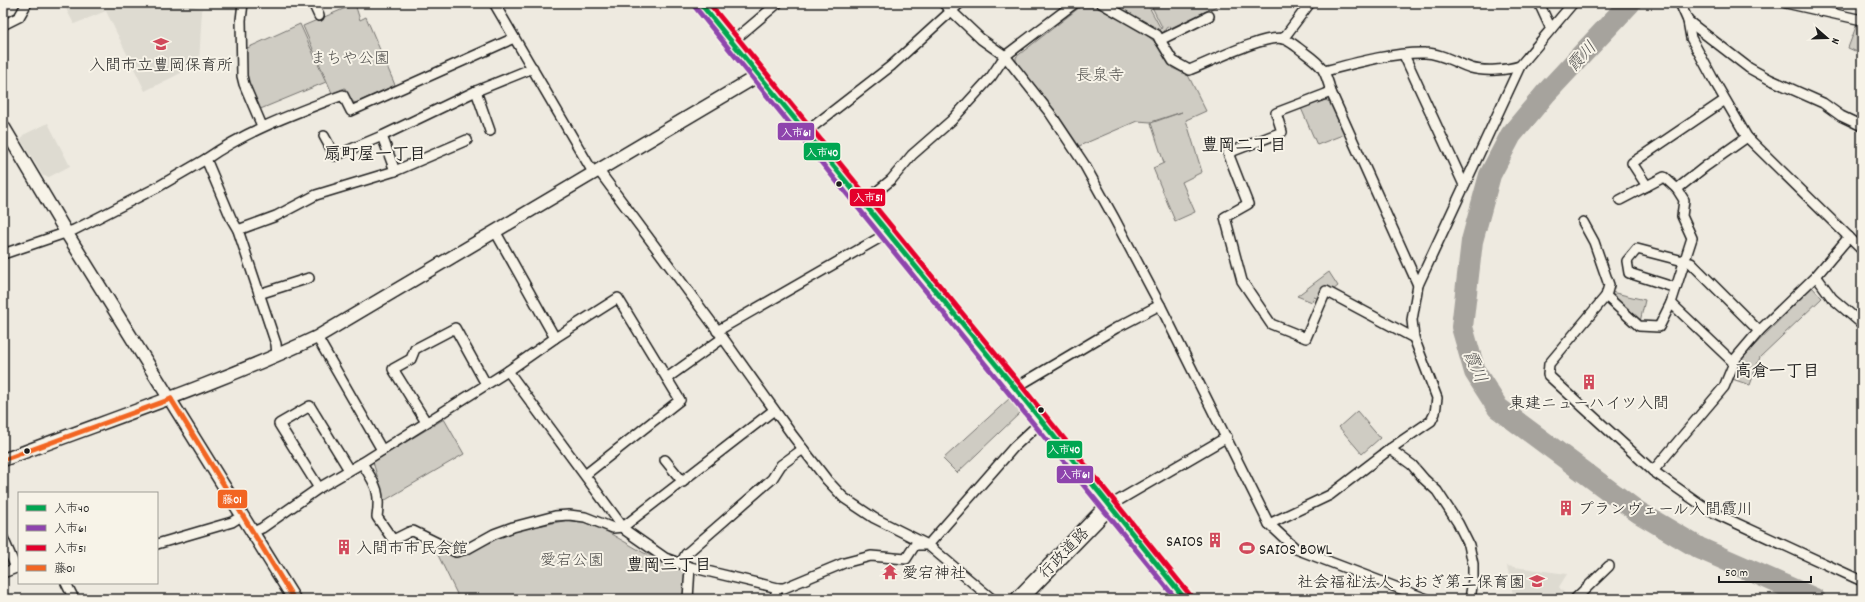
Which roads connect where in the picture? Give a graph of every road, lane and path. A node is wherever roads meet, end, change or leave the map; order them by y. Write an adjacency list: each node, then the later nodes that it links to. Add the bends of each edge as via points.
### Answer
1 (27, 3): 21 (street, via 19,17)
2 (243, 3): 37 (street, via 242,76)
3 (313, 3): 17 (street)
4 (494, 3): 23 (street)
5 (700, 3): 26 (street)
6 (778, 3): 26 (street)
7 (943, 3): 16 (street)
8 (960, 3): 16 (street)
9 (1075, 3): 28 (street)
10 (1101, 3): 25 (street, via 1157,35)
11 (1310, 3): 24 (street)
12 (1539, 3): 22 (street)
13 (1573, 3): 22 (street)
14 (1680, 3): 20 (street)
15 (1786, 3): 19 (street)
16 (951, 11): 28 (street, via 981,39); 40 (street, via 891,66)
17 (319, 16)
18 (1209, 16): 25 (street)
19 (1862, 20)
20 (1688, 21): 35 (street, via 1691,38); 38 (street, via 1749,68 1823,103 1841,116)
21 (3, 25)
22 (1551, 29): 29 (street)
23 (514, 38): 30 (street); 37 (street, via 351,111 343,95)
24 (1283, 39): 25 (street, via 1256,42 1189,70 1173,61); 31 (street, via 1317,62)
25 (1160, 40)
26 (732, 42): 32 (street)
27 (1404, 55): 29 (street, via 1437,55 1479,69); 31 (street, via 1368,60); 48 (street)
28 (1005, 56): 52 (street, via 991,77 952,120 912,155 891,180); 69 (street, via 1050,113 1084,164)
29 (1520, 66): 48 (street)
30 (533, 68): 33 (street); 47 (street)
31 (1325, 71): 34 (street)
32 (759, 75): 40 (street); 47 (street)
33 (476, 91): 39 (street); 42 (street)
34 (1331, 92): 64 (street); 76 (street, via 1276,113 1282,132 1228,153 1248,204 1225,217 1242,280 1271,324 1306,338 1326,291)
35 (1725, 100): 43 (street); 49 (street, via 1632,163)
36 (3, 126): 56 (street)
37 (262, 126): 45 (street)
38 (1862, 126)
39 (490, 131)
40 (806, 132): 52 (street)
41 (324, 136): 42 (street, via 335,156)
42 (382, 136): 46 (street)
43 (1747, 137): 50 (street); 58 (street)
44 (467, 140): 46 (street)
45 (206, 159): 54 (street); 56 (street, via 118,209)
46 (395, 171): 54 (street, via 316,196 276,216)
47 (596, 172): 55 (street); 71 (street)
48 (1464, 186): 64 (street)
49 (1648, 186): 50 (street, via 1664,177); 51 (street)
50 (1677, 189): 61 (street, via 1684,200 1682,216 1692,238)
51 (1620, 200)
52 (863, 203): 57 (street)
53 (1583, 222): 67 (street, via 1594,242 1609,285)
54 (238, 230): 66 (street)
55 (495, 231): 73 (street); 74 (street)
56 (66, 232): 60 (street); 83 (street)
57 (888, 233): 71 (street); 82 (street)
58 (1849, 237): 59 (street); 62 (street)
59 (1862, 250)
60 (3, 254)
61 (1684, 262): 65 (street); 65 (street, via 1637,249 1627,261 1629,273); 72 (street, via 1691,263)
62 (1816, 276): 70 (street, via 1832,298); 72 (street)
63 (309, 278): 66 (street)
64 (1418, 286): 76 (street, via 1412,320)
65 (1676, 288): 68 (street)
66 (259, 294): 77 (street, via 276,344)
67 (1606, 296): 68 (street, via 1639,326 1659,327); 95 (street, via 1549,364 1548,375)
68 (1671, 303): 78 (street)
69 (1160, 305): 82 (street); 87 (street)
70 (1862, 324)
71 (717, 331): 75 (street)
72 (1759, 332): 78 (street)
73 (317, 337): 77 (street); 90 (street)
74 (555, 338): 79 (street); 80 (street, via 618,298)
75 (723, 338): 80 (street); 84 (street)
76 (1414, 338): 89 (street, via 1435,391 1437,406 1431,421)
77 (277, 356): 83 (street)
78 (1734, 363): 95 (street, via 1724,387)
79 (508, 371): 81 (street); 96 (street)
80 (667, 378): 96 (street, via 680,400)
81 (486, 384): 85 (street); 85 (street, via 455,328 415,349 411,359 393,369)
82 (1015, 388): 86 (street)
83 (171, 399): 91 (street); 100 (street)
84 (774, 410): 88 (street); 97 (street)
85 (426, 422): 90 (street)
86 (1042, 422): 99 (street); 106 (street, via 1014,447)
87 (1227, 437): 99 (street); 101 (street)
88 (803, 449): 106 (street, via 844,498 874,518); 107 (street, via 781,465 772,479 686,554)
89 (1390, 449): 101 (street, via 1330,495); 123 (street, via 1412,465 1437,491 1458,523 1469,545 1473,564)
90 (382, 450): 93 (street)
91 (3, 460)
92 (665, 460): 97 (street)
93 (362, 463): 94 (street); 102 (street, via 377,488 377,517 393,540 413,531 456,552 513,527 555,516 569,515 613,528)
94 (349, 470): 98 (street); 98 (street, via 310,406 279,424)
95 (1653, 470): 112 (street, via 1710,511)
96 (586, 475): 102 (street)
97 (683, 482): 102 (street)
98 (319, 488): 103 (street)
99 (1109, 506): 120 (highway, 行政道路); 121 (highway)
100 (243, 515): 103 (street); 105 (street, via 232,522)
101 (1270, 524): 122 (street, via 1296,549)
102 (623, 527): 107 (street, via 666,558)
103 (253, 532): 116 (street)
104 (3, 538): 109 (street)
105 (158, 544)
106 (928, 545): 114 (street, via 915,544 906,559 871,556 844,563 784,588); 119 (street)
107 (681, 563): 110 (street)
108 (1609, 566): 124 (street)
109 (18, 567): 111 (street)
110 (690, 567): 114 (street); 117 (street)
111 (3, 573)
112 (1862, 581)
113 (66, 584): 115 (street)
114 (778, 588): 118 (street)
115 (74, 599)
116 (294, 599)
117 (688, 599)
118 (774, 599)
119 (992, 599)
120 (1019, 599)
121 (1185, 599)
122 (1427, 599)
123 (1470, 599)
124 (1575, 599)

